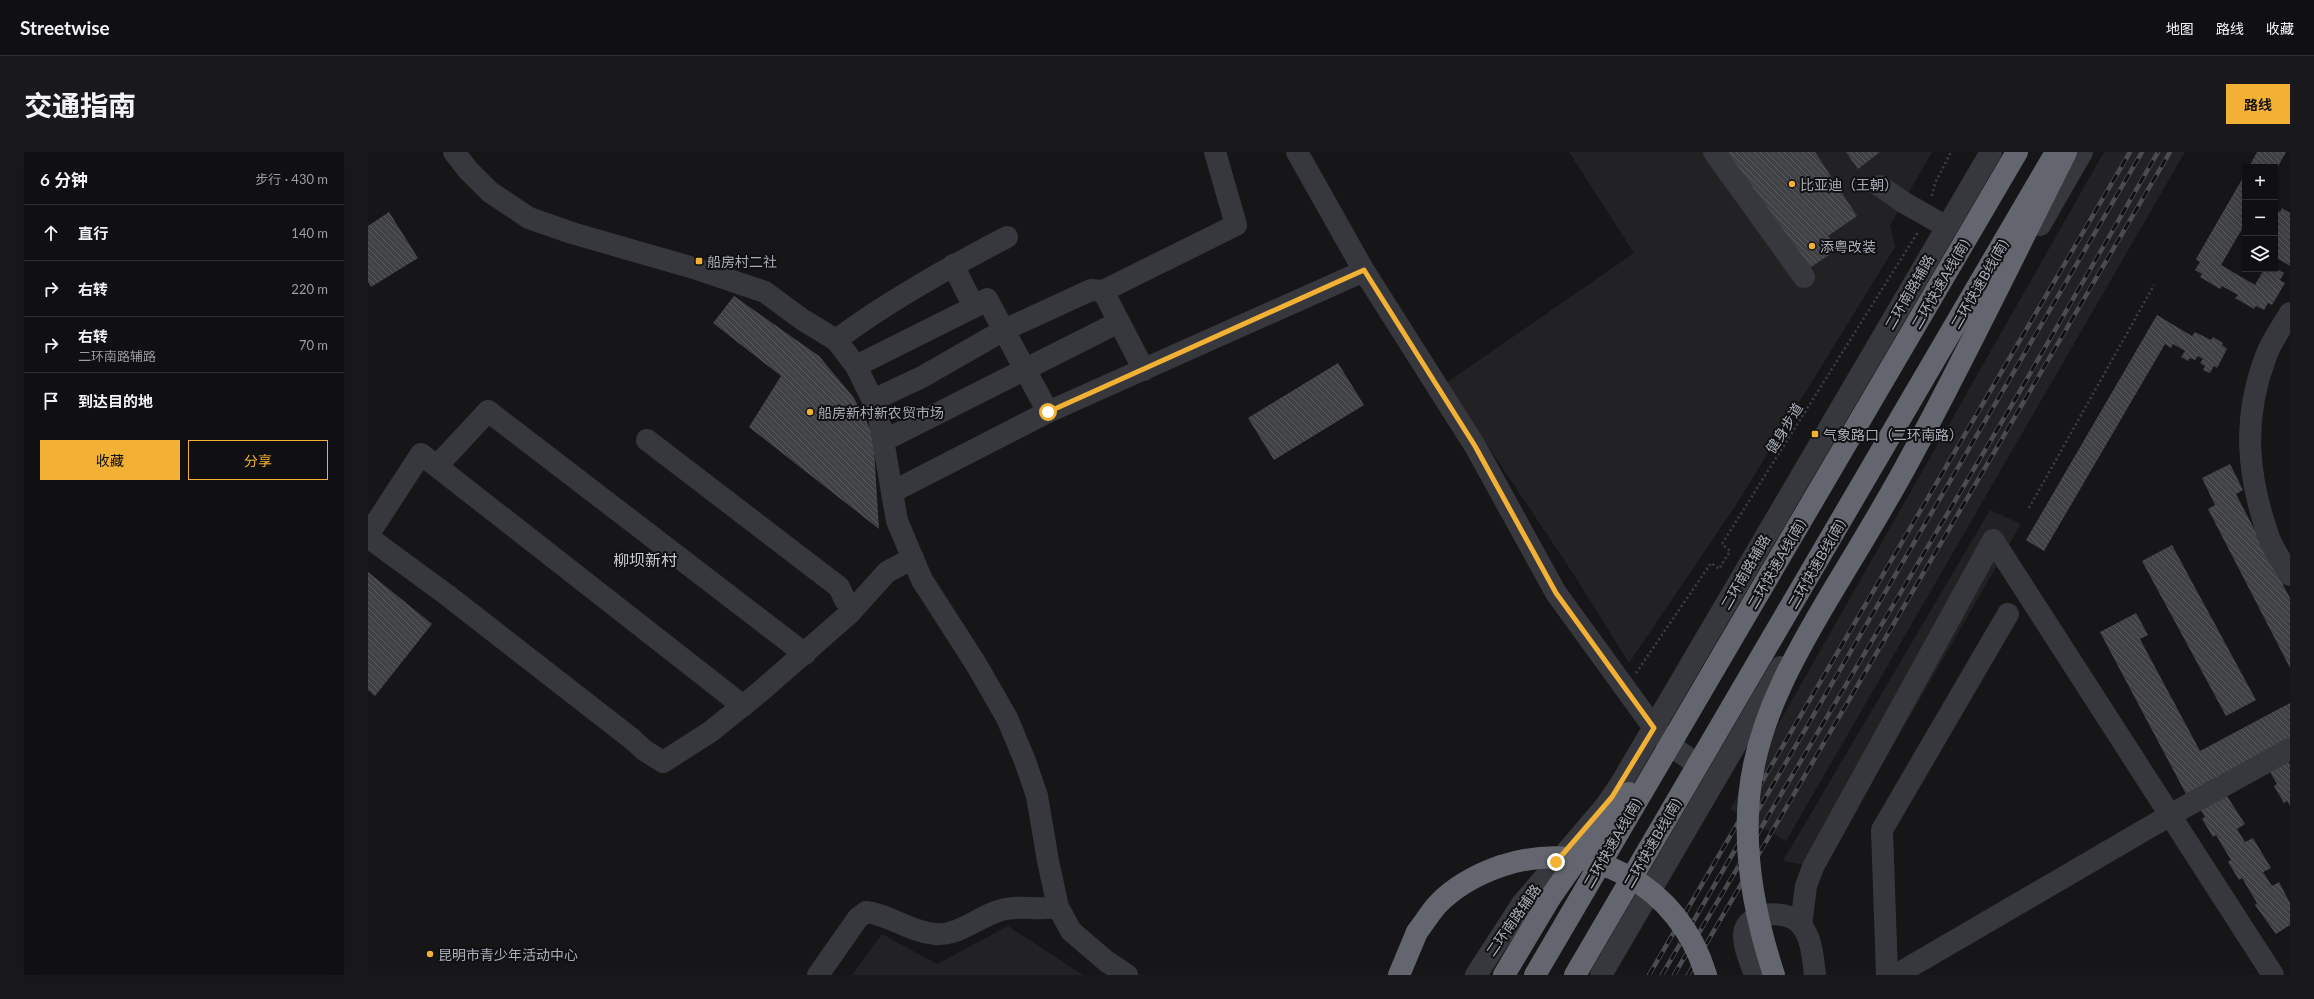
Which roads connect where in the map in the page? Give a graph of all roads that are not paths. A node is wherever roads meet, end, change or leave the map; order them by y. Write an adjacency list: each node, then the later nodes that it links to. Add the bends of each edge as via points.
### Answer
1 (454, 152): 21 (street, via 490,192 529,218 572,234 697,269 764,292)
2 (1215, 152): 16 (street, via 1236,225)
3 (1297, 152): 14 (street)
4 (1714, 152): 15 (street)
5 (1991, 152): 11 (street, 二环南路辅路)
6 (2017, 152): 39 (highway, 二环快速A线(南), bridge)
7 (2056, 152): 51 (highway, 二环快速B线(南))
8 (2066, 152): 55 (highway, bridge, via 1921,439 1803,643 1768,715 1752,778 1748,840 1755,900)
9 (2082, 152): 52 (street)
10 (1880, 186): 11 (street, via 1902,202)
11 (1947, 227): 38 (street, 二环南路辅路)
12 (1007, 237): 13 (street)
13 (953, 265): 17 (street); 21 (street, via 870,314)
14 (1364, 270): 24 (street); 38 (street, via 1475,446 1556,593)
15 (1804, 277)
16 (1102, 291): 19 (street); 20 (street, via 1091,290)
17 (974, 307): 20 (street, via 987,299); 22 (street)
18 (2290, 313): 33 (street, via 2266,355 2252,406 2249,434 2252,473 2270,539)
19 (1119, 322): 23 (street); 24 (street)
20 (1004, 330): 23 (street); 25 (street, via 922,377)
21 (836, 340): 22 (street)
22 (856, 366): 25 (street)
23 (1024, 368): 26 (street); 28 (street)
24 (1144, 370): 26 (street)
25 (873, 400): 28 (street, via 878,411)
26 (1048, 412): 30 (street)
27 (647, 440): 34 (street, via 839,587 845,600)
28 (883, 441): 30 (street)
29 (437, 466): 31 (street, via 421,454); 36 (street, via 488,411); 37 (street)
30 (892, 492): 32 (street, via 897,521)
31 (368, 536): 37 (street, via 632,738 644,750 663,762 710,732)
32 (913, 558): 34 (street, via 887,572); 43 (street, via 922,580 1007,718 1037,796)
33 (2290, 575)
34 (855, 608): 36 (street)
35 (2008, 614): 57 (street, via 1882,830)
36 (805, 654): 37 (street)
37 (743, 706)
38 (1654, 728): 41 (street, via 1674,748); 48 (street, 二环南路辅路, via 1612,797 1522,904)
39 (1679, 729): 49 (highway, bridge, via 1566,873); 50 (highway, 二环快速A线(南), bridge)
40 (2290, 750): 42 (street)
41 (1694, 762)
42 (2172, 814): 44 (street, via 1993,540 1813,867 1806,886); 58 (street); 59 (street)
43 (1058, 907): 45 (street, via 1042,910 1005,909 962,928 937,934 916,931 881,914 866,912 858,918); 46 (street, via 1071,931)
44 (1801, 925): 54 (street, via 1791,917 1780,914 1756,918 1747,924 1744,938); 56 (street, via 1811,948)
45 (818, 975)
46 (1127, 975)
47 (1399, 975): 53 (highway, bridge, via 1417,932 1437,906 1455,890 1480,875 1509,864 1558,857 1575,858 1609,867 1643,884 1673,913 1685,929 1695,945)
48 (1476, 975)
49 (1504, 975)
50 (1535, 975)
51 (1575, 975)
52 (1601, 975)
53 (1706, 975)
54 (1755, 975)
55 (1774, 975)
56 (1815, 975)
57 (1887, 975)
58 (1896, 975)
59 (2273, 975)

